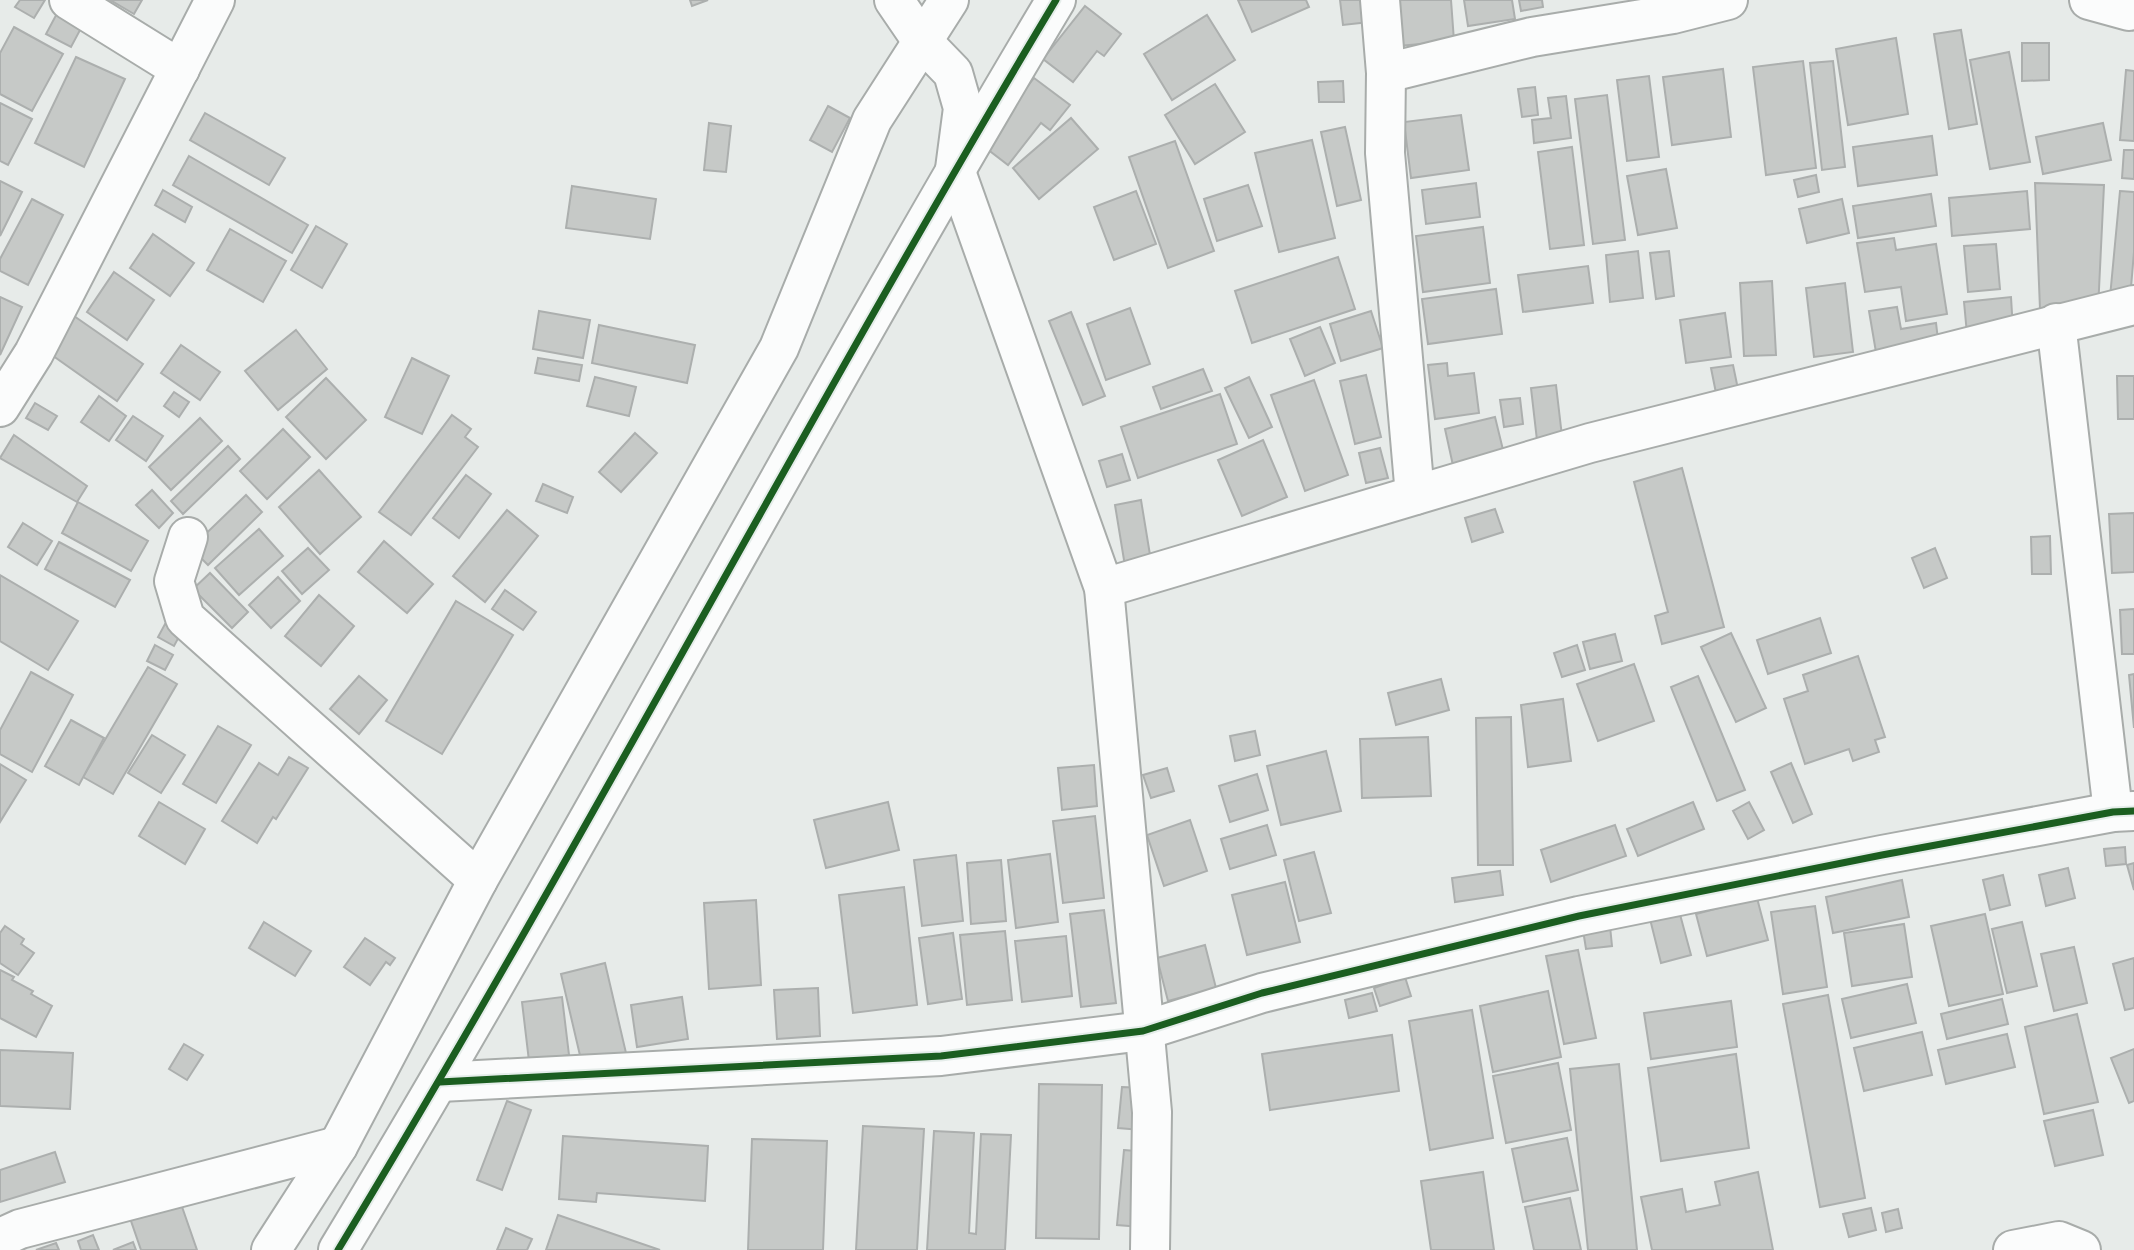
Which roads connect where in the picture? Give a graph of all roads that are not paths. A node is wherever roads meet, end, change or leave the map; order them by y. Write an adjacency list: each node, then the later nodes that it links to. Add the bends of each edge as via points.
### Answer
1 (69, 0): 11 (street)
2 (215, 0): 11 (street)
3 (894, 0): 10 (street)
4 (949, 0): 10 (street)
5 (1056, 0): 13 (street)
6 (1380, 0): 12 (street)
7 (1728, 0): 12 (street, via 1673,14 1532,37)
8 (2089, 0): 9 (street)
9 (2129, 11)
10 (922, 41): 13 (street, via 953,73 963,108); 21 (street, via 872,120 779,348)
11 (180, 69): 16 (street, via 34,353)
12 (1386, 74): 17 (street, via 1385,153)
13 (955, 169): 19 (street); 23 (street)
14 (2134, 305): 15 (street)
15 (2056, 323): 17 (street, via 1590,443); 20 (street)
16 (0, 407)
17 (1415, 495): 19 (street)
18 (188, 537): 21 (street, via 174,581 185,618)
19 (1104, 588): 22 (street)
20 (2123, 811): 22 (street, via 1579,916 1262,993)
21 (478, 880): 24 (street)
22 (1143, 1031): 23 (street, via 941,1056); 28 (street, via 1152,1112)
23 (440, 1082): 27 (street)
24 (338, 1146): 25 (street); 26 (street)
25 (0, 1238)
26 (271, 1250)
27 (338, 1250)
28 (1150, 1250)
29 (2013, 1250): 30 (street, via 2059,1241)
30 (2081, 1250)

